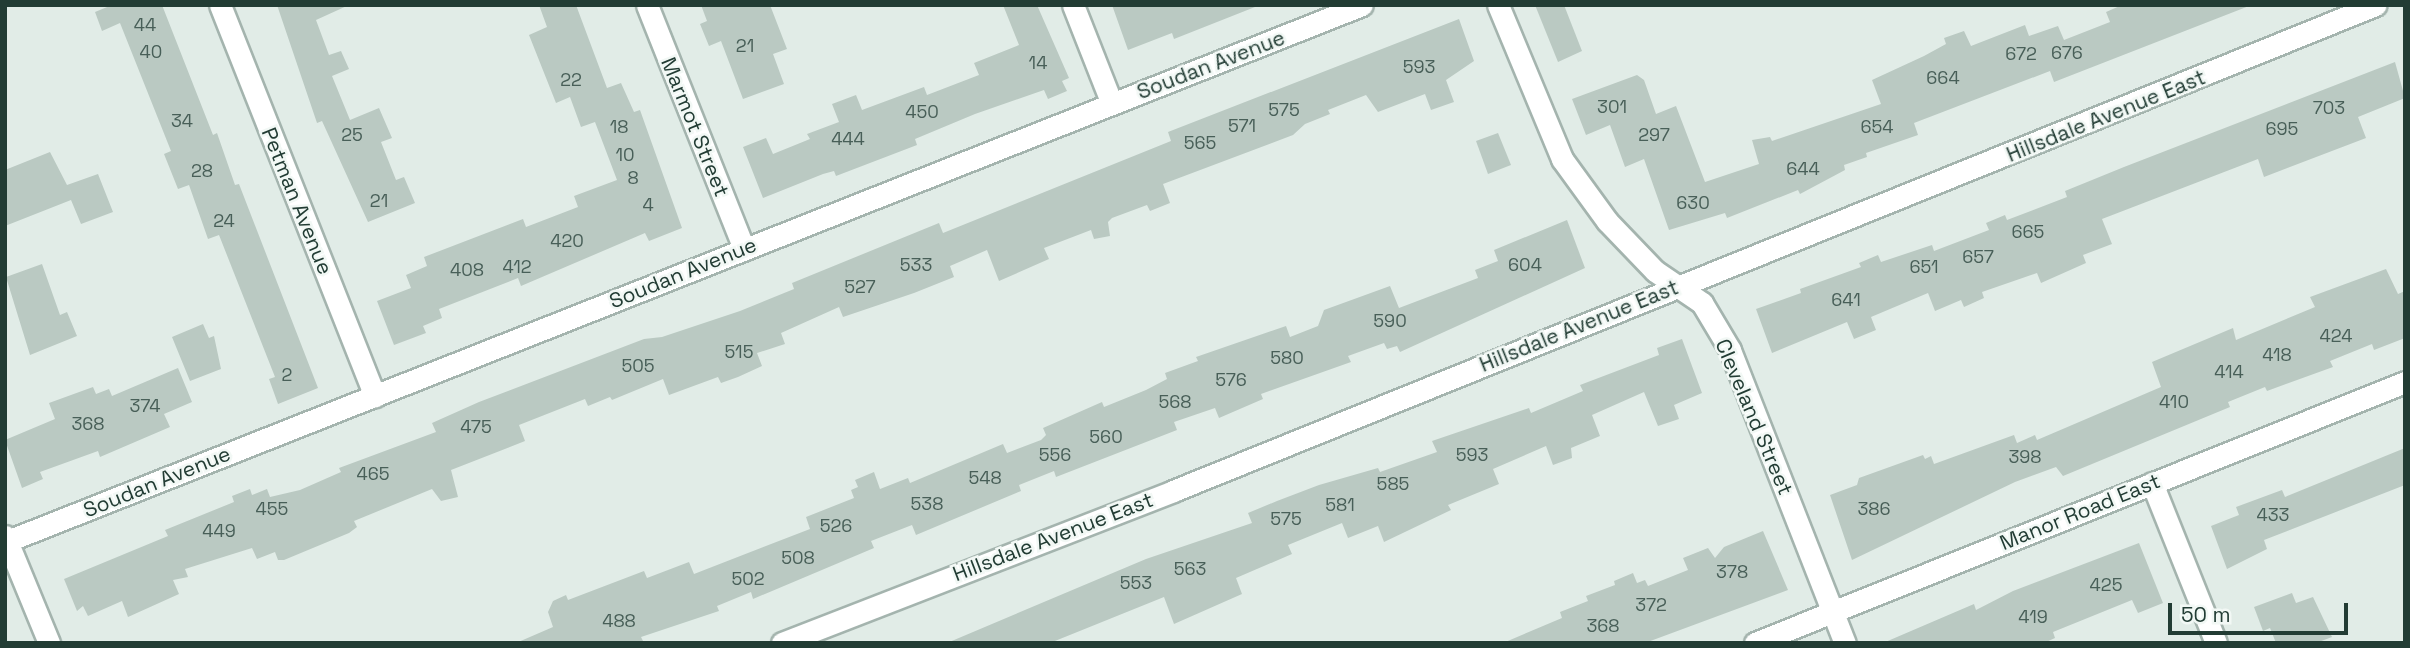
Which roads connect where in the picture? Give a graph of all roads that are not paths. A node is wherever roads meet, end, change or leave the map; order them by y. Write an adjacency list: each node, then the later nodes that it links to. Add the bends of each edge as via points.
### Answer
1 (220, 5): 11 (street, Petman Avenue)
2 (647, 5): 8 (street, Marmot Street)
3 (1073, 5): 7 (street)
4 (1362, 5): 7 (street, Soudan Avenue)
5 (1498, 5): 9 (street, Cleveland Street, via 1562,159 1606,221 1655,271)
6 (2375, 5): 9 (street, Hillsdale Avenue East)
7 (1112, 104): 8 (street, Soudan Avenue)
8 (744, 249): 11 (street, Soudan Avenue)
9 (1679, 286): 14 (street, Cleveland Street, via 1702,303 1730,350); 16 (street, Hillsdale Avenue East)
10 (2405, 382): 12 (street, Manor Road East)
11 (375, 396): 13 (street, Soudan Avenue)
12 (2152, 483): 14 (street, Manor Road East); 19 (street)
13 (6, 540): 15 (street)
14 (1832, 611): 17 (street, Manor Road East); 18 (street, Cleveland Street)
15 (49, 643)
16 (782, 643)
17 (1755, 643)
18 (1845, 643)
19 (2216, 643)

